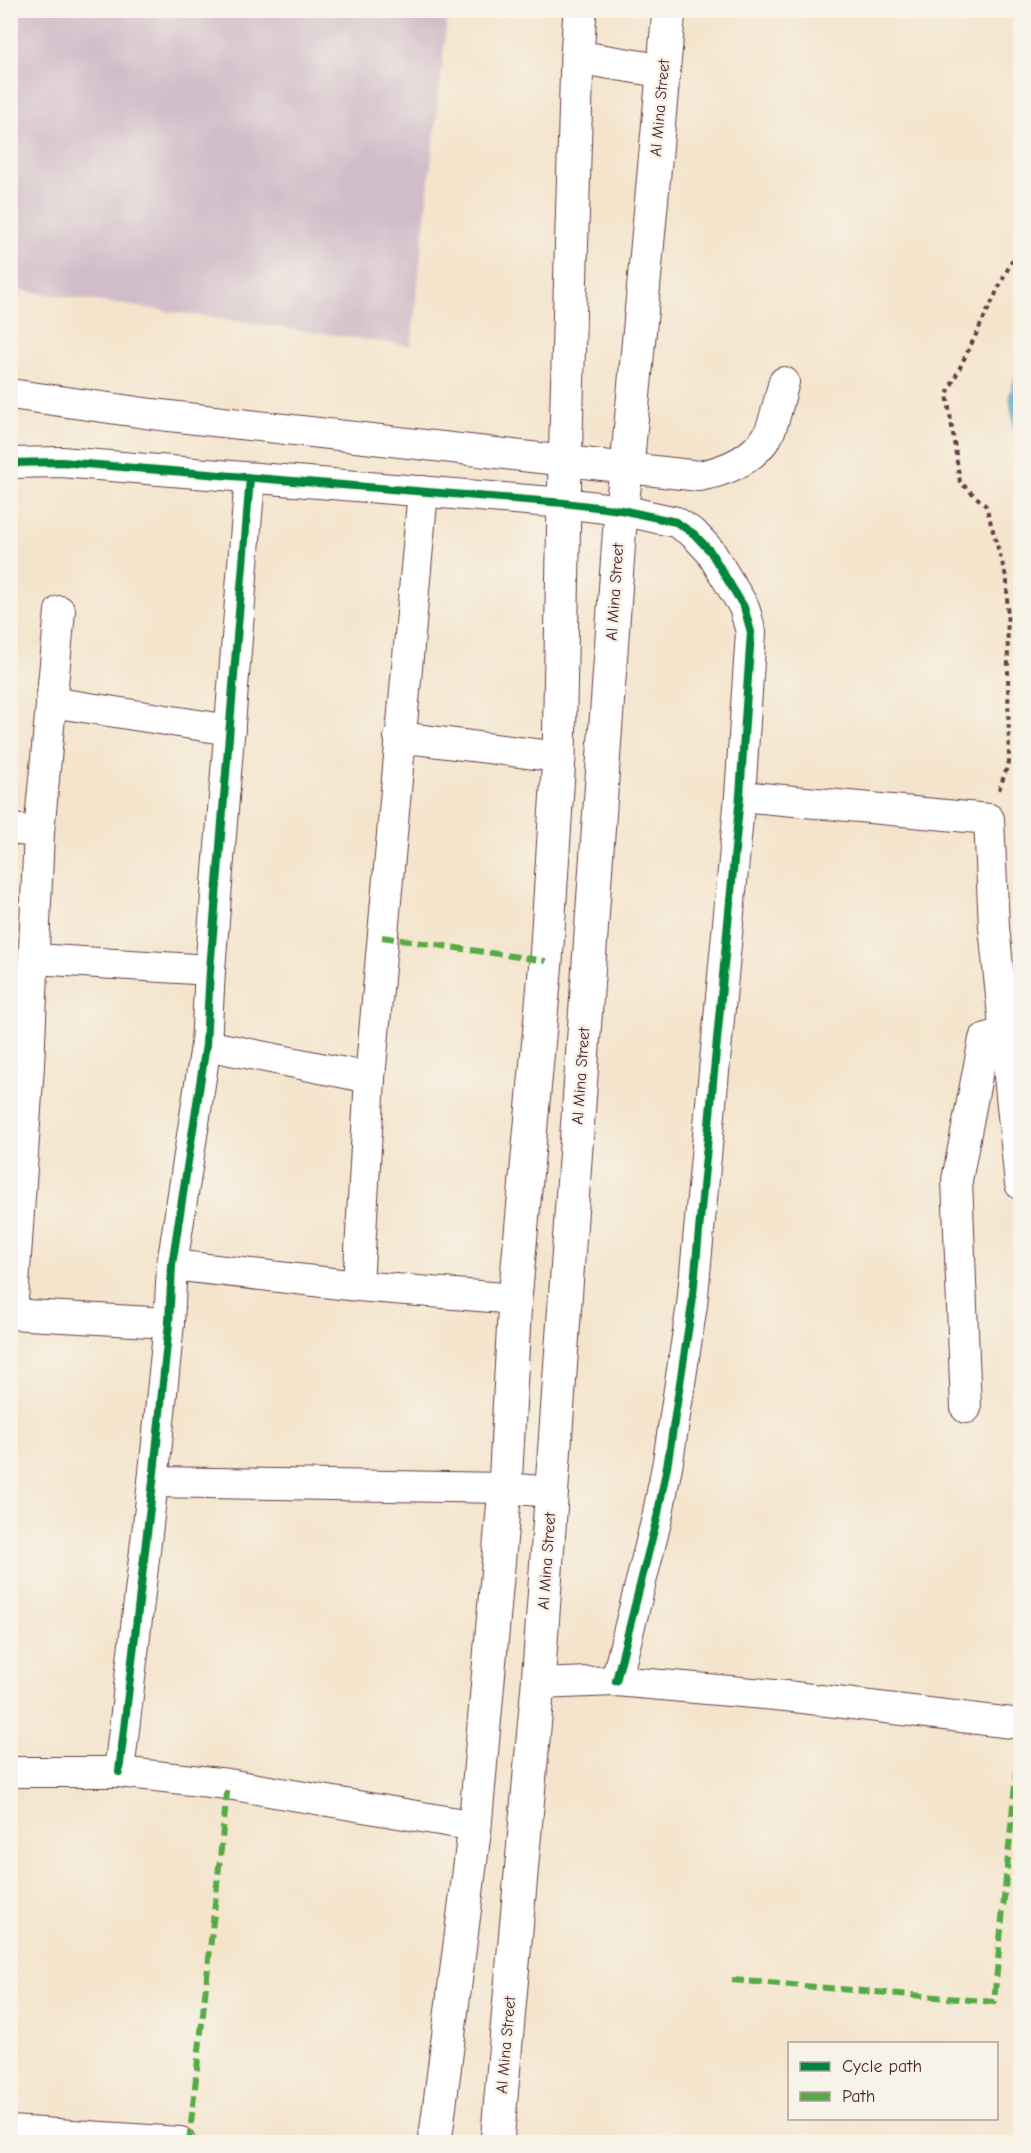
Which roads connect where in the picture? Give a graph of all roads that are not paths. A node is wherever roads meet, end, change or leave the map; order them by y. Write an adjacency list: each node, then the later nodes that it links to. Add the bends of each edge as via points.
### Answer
1 (580, 10): 3 (main road)
2 (669, 10): 4 (main road, Al Mina Street)
3 (577, 57): 4 (main road); 7 (main road)
4 (663, 71): 9 (main road, Al Mina Street)
5 (784, 382): 9 (street, via 768,435 738,464 699,476)
6 (10, 394): 7 (street, via 152,414)
7 (565, 460): 9 (street); 12 (main road)
8 (10, 463): 10 (street, via 61,462)
9 (627, 467): 13 (main road, Al Mina Street)
10 (250, 478): 11 (street); 16 (street)
11 (423, 491): 12 (street); 17 (street)
12 (564, 503): 13 (street); 18 (main road)
13 (621, 510): 19 (street, via 676,522 694,534 710,551 744,607 751,632); 36 (main road, Al Mina Street)
14 (60, 611): 15 (street)
15 (51, 702): 16 (street); 20 (street)
16 (230, 730): 22 (street)
17 (399, 737): 18 (street); 26 (street)
18 (559, 757): 30 (main road, via 546,961)
19 (740, 796): 23 (street, via 989,819 994,927); 37 (street, via 692,1305 657,1518)
20 (25, 831): 21 (street)
21 (34, 959): 22 (street); 25 (street)
22 (210, 970): 24 (street)
23 (1006, 1031): 27 (street); 33 (street, via 984,1039 957,1180)
24 (206, 1045): 26 (street); 28 (street)
25 (20, 1064): 31 (street)
26 (370, 1078): 29 (street)
27 (1020, 1185)
28 (172, 1265): 29 (street); 32 (street)
29 (358, 1286): 30 (street)
30 (515, 1299): 35 (main road)
31 (11, 1314): 32 (street)
32 (169, 1323): 34 (street)
33 (966, 1408)
34 (153, 1482): 35 (street); 41 (street)
35 (505, 1488): 36 (street); 42 (main road)
36 (551, 1492): 38 (main road, Al Mina Street)
37 (616, 1681): 38 (street); 39 (street, via 786,1696)
38 (538, 1684): 46 (main road, Al Mina Street)
39 (1020, 1725)
40 (10, 1772): 41 (street)
41 (119, 1772): 42 (street, via 228,1784)
42 (475, 1826): 45 (main road)
43 (10, 2131): 44 (street)
44 (180, 2142)
45 (435, 2142)
46 (497, 2142)

